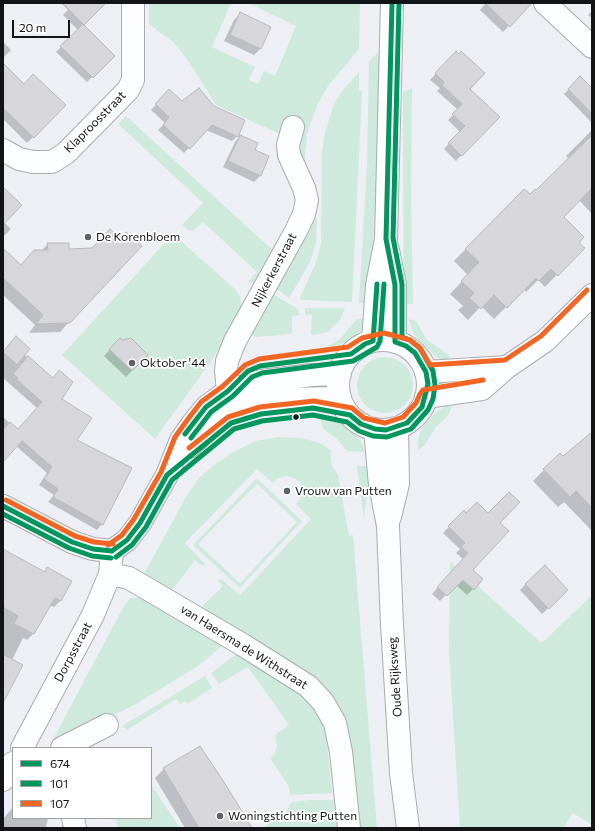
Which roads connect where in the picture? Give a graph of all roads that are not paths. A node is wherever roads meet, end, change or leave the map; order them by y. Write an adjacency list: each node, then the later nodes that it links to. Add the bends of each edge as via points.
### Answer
1 (133, 3): 6 (street, Klaproosstraat, via 132,80 128,90 66,153 52,162 19,159)
2 (392, 3): 7 (street)
3 (545, 3): 4 (street)
4 (592, 47)
5 (293, 127): 14 (street, Nijkerkerstraat, via 288,145 289,155 304,188 307,200 304,214 235,341 227,361)
6 (3, 150)
7 (386, 239): 9 (street, via 377,285); 10 (street, via 395,285)
8 (592, 295): 11 (street, via 545,341)
9 (373, 341): 10 (street); 13 (street, via 351,354)
10 (396, 342): 12 (street, via 415,353)
11 (507, 367): 12 (street); 15 (street, via 482,389)
12 (426, 372): 15 (street)
13 (340, 374): 14 (street, via 261,381); 16 (street)
14 (228, 391): 17 (street, Nijkerkerstraat); 20 (street, via 206,407 193,423 181,440)
15 (426, 397): 18 (street, via 416,416)
16 (340, 398): 17 (street, via 256,402); 19 (street, via 350,415 361,424)
17 (230, 412): 20 (street, via 204,431)
18 (397, 428): 19 (street); 22 (street, Oude Rijksweg, via 398,484)
19 (375, 429): 22 (street, Oude Rijksweg, via 380,485)
20 (167, 475): 23 (street, via 140,523 127,540)
21 (3, 506): 23 (street, via 72,542 93,550)
22 (388, 526): 31 (street, Oude Rijksweg, via 401,773)
23 (112, 552): 24 (street, Dorpsstraat)
24 (110, 574): 26 (street, Dorpsstraat, via 93,615); 30 (street, van Haersma de Withstraat, via 129,578 180,607 291,674 313,691 323,702 335,724 341,752)
25 (107, 725): 27 (street)
26 (23, 747)
27 (64, 747)
28 (12, 766): 29 (street)
29 (3, 780)
30 (348, 828)
31 (408, 828)

